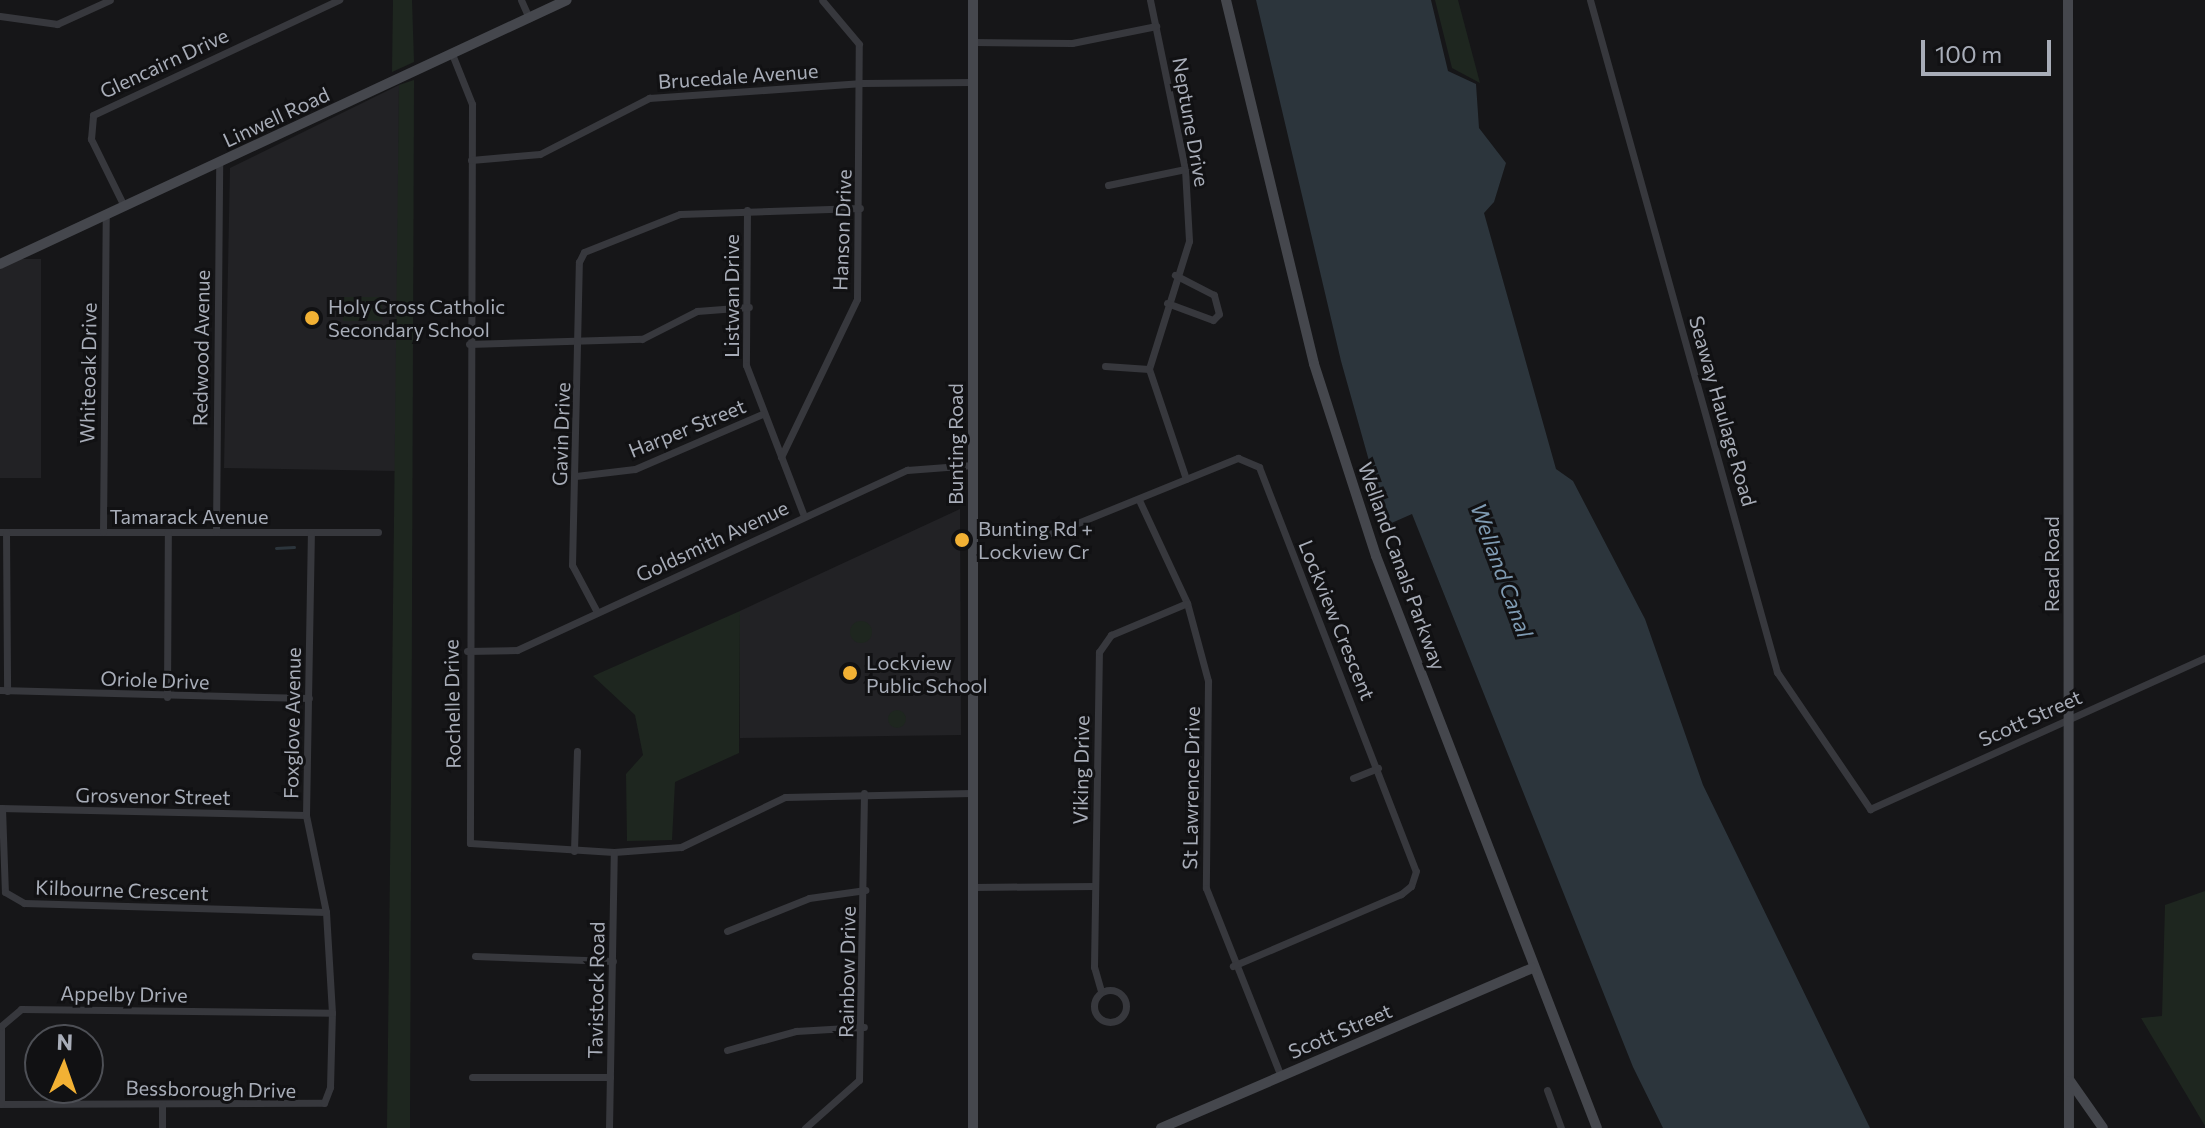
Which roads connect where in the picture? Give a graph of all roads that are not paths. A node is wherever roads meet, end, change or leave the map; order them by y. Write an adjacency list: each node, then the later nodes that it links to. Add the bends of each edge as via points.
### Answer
1 (110, 0): 11 (street, via 57,24)
2 (339, 0): 22 (street, Glencairn Drive, via 93,115 91,139)
3 (521, 0): 12 (street)
4 (567, 0): 12 (main road, Linwell Road)
5 (822, 0): 17 (street, Hanson Drive, via 859,44)
6 (973, 0): 14 (main road, Bunting Road)
7 (1150, 0): 13 (street, Neptune Drive)
8 (1226, 0): 74 (main road, Welland Canals Parkway, via 1333,423 1376,556)
9 (1590, 0): 62 (street, Seaway Haulage Road, via 1777,672)
10 (2068, 0): 55 (main road, Read Road)
11 (0, 16)
12 (529, 18): 15 (main road, Linwell Road)
13 (1156, 26): 14 (street, via 1072,43); 20 (street, Neptune Drive)
14 (973, 42): 16 (main road, Bunting Road)
15 (452, 54): 18 (street, Rochelle Drive, via 472,104); 19 (main road, Linwell Road)
16 (973, 82): 17 (street, Brucedale Avenue); 36 (main road, Bunting Road)
17 (862, 83): 18 (street, Brucedale Avenue, via 649,98 540,154); 23 (street, Hanson Drive)
18 (471, 160): 30 (street, Rochelle Drive)
19 (219, 164): 22 (main road, Linwell Road); 45 (street, Redwood Avenue)
20 (1185, 169): 21 (street); 27 (street, Neptune Drive, via 1189,241)
21 (1108, 185)
22 (124, 206): 25 (main road, Linwell Road)
23 (860, 208): 24 (street); 35 (street, Hanson Drive, via 857,299)
24 (747, 210): 29 (street, Listwan Drive); 31 (street, Gavin Drive, via 680,214 584,252 579,262)
25 (106, 214): 26 (main road, Linwell Road); 43 (street, Whiteoak Drive)
26 (0, 264)
27 (1175, 275): 28 (street, Neptune Drive); 28 (street, via 1214,295 1219,314 1213,320)
28 (1167, 303): 33 (street, Neptune Drive)
29 (749, 307): 31 (street, via 697,311 642,339); 34 (street, Listwan Drive, via 746,365)
30 (469, 344): 31 (street); 50 (street, Rochelle Drive)
31 (579, 345): 37 (street, Gavin Drive)
32 (1105, 366): 33 (street)
33 (1149, 369): 38 (street)
34 (762, 414): 35 (street, Listwan Drive); 37 (street, Harper Street, via 635,469)
35 (781, 457): 40 (street, Listwan Drive)
36 (973, 465): 40 (street, Goldsmith Avenue, via 907,470); 41 (main road, Bunting Road)
37 (576, 476): 49 (street, Gavin Drive, via 572,565)
38 (1186, 479): 39 (street, Lockview Crescent); 57 (street, Lockview Crescent, via 1238,458 1259,467)
39 (1139, 500): 41 (street, Lockview Crescent, via 1053,533); 48 (street, St Lawrence Drive)
40 (804, 516): 49 (street, Goldsmith Avenue)
41 (973, 531): 60 (main road, Bunting Road)
42 (3, 532): 43 (street, Tamarack Avenue); 52 (street)
43 (103, 532): 44 (street, Tamarack Avenue)
44 (168, 532): 45 (street, Tamarack Avenue); 53 (street)
45 (216, 532): 47 (street, Tamarack Avenue)
46 (378, 532): 47 (street, Tamarack Avenue)
47 (311, 533): 54 (street, Foxglove Avenue)
48 (1187, 603): 66 (street, Viking Drive, via 1111,635 1099,652); 73 (street, St Lawrence Drive, via 1208,681 1206,888)
49 (597, 612): 50 (street, Goldsmith Avenue, via 517,650)
50 (467, 651): 64 (street, Rochelle Drive, via 470,843)
51 (2205, 658): 55 (street, Scott Street)
52 (4, 690): 53 (street, Oriole Drive)
53 (167, 697): 54 (street, Oriole Drive)
54 (309, 698): 63 (street, Foxglove Avenue)
55 (2070, 720): 62 (street, Scott Street); 82 (main road, Read Road)
56 (577, 751): 64 (street)
57 (1378, 768): 58 (street); 73 (street, Lockview Crescent, via 1415,863 1411,886)
58 (1353, 778)
59 (864, 793): 60 (street, Rochelle Drive); 65 (street, Rochelle Drive, via 785,797 681,847); 68 (street, Rainbow Drive)
60 (972, 793): 67 (main road, Bunting Road)
61 (1, 808): 63 (street, Grosvenor Street); 69 (street, Kilbourne Crescent, via 5,892 24,903)
62 (1870, 809)
63 (306, 815): 69 (street, Foxglove Avenue)
64 (574, 851): 65 (street, Rochelle Drive)
65 (614, 852): 72 (street, Tavistock Road)
66 (1095, 886): 67 (street); 75 (street, Viking Drive, via 1094,967)
67 (973, 887): 90 (main road, Bunting Road)
68 (865, 890): 70 (street, via 809,898); 77 (street, Rainbow Drive)
69 (326, 912): 76 (street, Bessborough Drive)
70 (727, 931)
71 (475, 956): 72 (street)
72 (613, 961): 81 (street, Tavistock Road)
73 (1233, 966): 79 (street, St Lawrence Drive)
74 (1533, 968): 79 (main road, Scott Street); 93 (main road, Welland Canals Parkway)
75 (1101, 991): 75 (street, Viking Drive, via 1093,1001 1095,1013 1104,1021 1118,1021 1126,1011 1123,997)
76 (332, 1013): 84 (street, Appelby Drive, via 21,1009 1,1026); 85 (street, Bessborough Drive, via 330,1087 324,1103)
77 (864, 1027): 78 (street, via 796,1031); 89 (street, Rainbow Drive, via 859,1080)
78 (727, 1050)
79 (1281, 1076): 86 (main road, Scott Street)
80 (472, 1077): 81 (street)
81 (610, 1077): 88 (street, Tavistock Road)
82 (2069, 1080): 94 (main road, Read Road); 95 (main road)
83 (1547, 1090): 92 (street)
84 (1, 1104): 85 (street, Bessborough Drive)
85 (162, 1105): 87 (street)
86 (1178, 1125): 91 (main road, Scott Street)
87 (162, 1128)
88 (609, 1128)
89 (805, 1128)
90 (973, 1128)
91 (1161, 1128)
92 (1561, 1128)
93 (1597, 1128)
94 (2069, 1128)
95 (2103, 1128)

